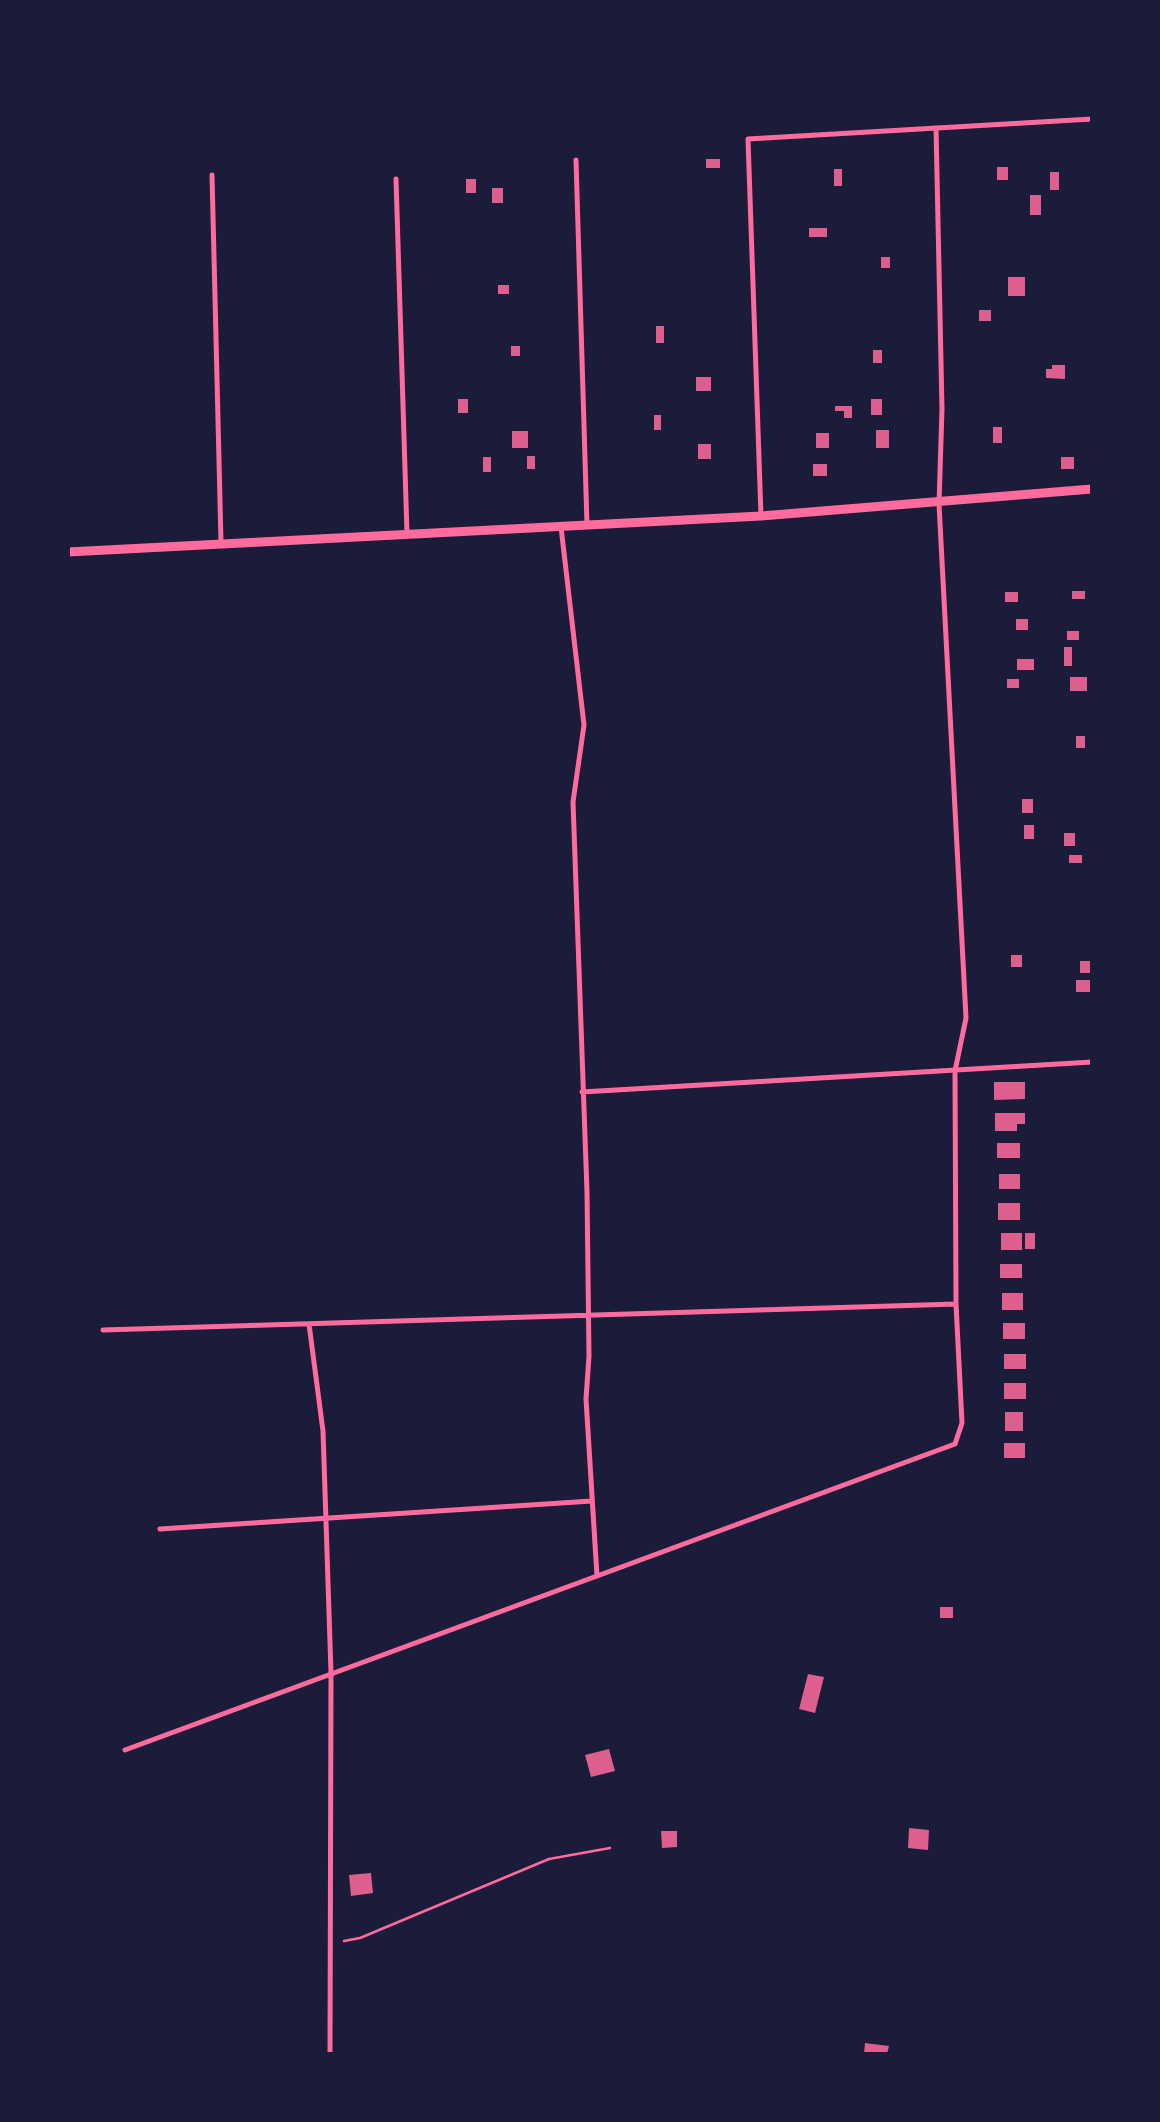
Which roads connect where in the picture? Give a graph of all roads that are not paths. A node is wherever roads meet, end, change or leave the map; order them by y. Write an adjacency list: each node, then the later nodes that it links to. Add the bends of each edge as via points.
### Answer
1 (1092, 119): 2 (lane)
2 (936, 128): 7 (lane); 8 (lane, via 748,140)
3 (576, 160): 9 (lane)
4 (212, 175): 12 (lane)
5 (396, 179): 11 (lane)
6 (1092, 489): 7 (street)
7 (939, 504): 8 (street); 15 (lane, via 966,1018)
8 (761, 516): 9 (street)
9 (588, 525): 10 (street)
10 (560, 526): 11 (street); 16 (lane, via 584,725 573,802)
11 (407, 534): 12 (street)
12 (220, 544): 13 (street)
13 (68, 552)
14 (1092, 1062): 15 (lane)
15 (954, 1071): 16 (lane); 17 (lane)
16 (582, 1092): 18 (lane)
17 (956, 1304): 18 (lane); 24 (lane, via 962,1423 955,1444)
18 (589, 1315): 19 (lane); 21 (lane)
19 (309, 1324): 20 (lane); 22 (lane)
20 (103, 1330)
21 (592, 1501): 22 (lane); 24 (lane)
22 (326, 1520): 23 (lane); 25 (lane)
23 (160, 1529)
24 (597, 1576): 25 (lane)
25 (330, 1673): 26 (lane); 27 (lane)
26 (125, 1750)
27 (330, 2054)

